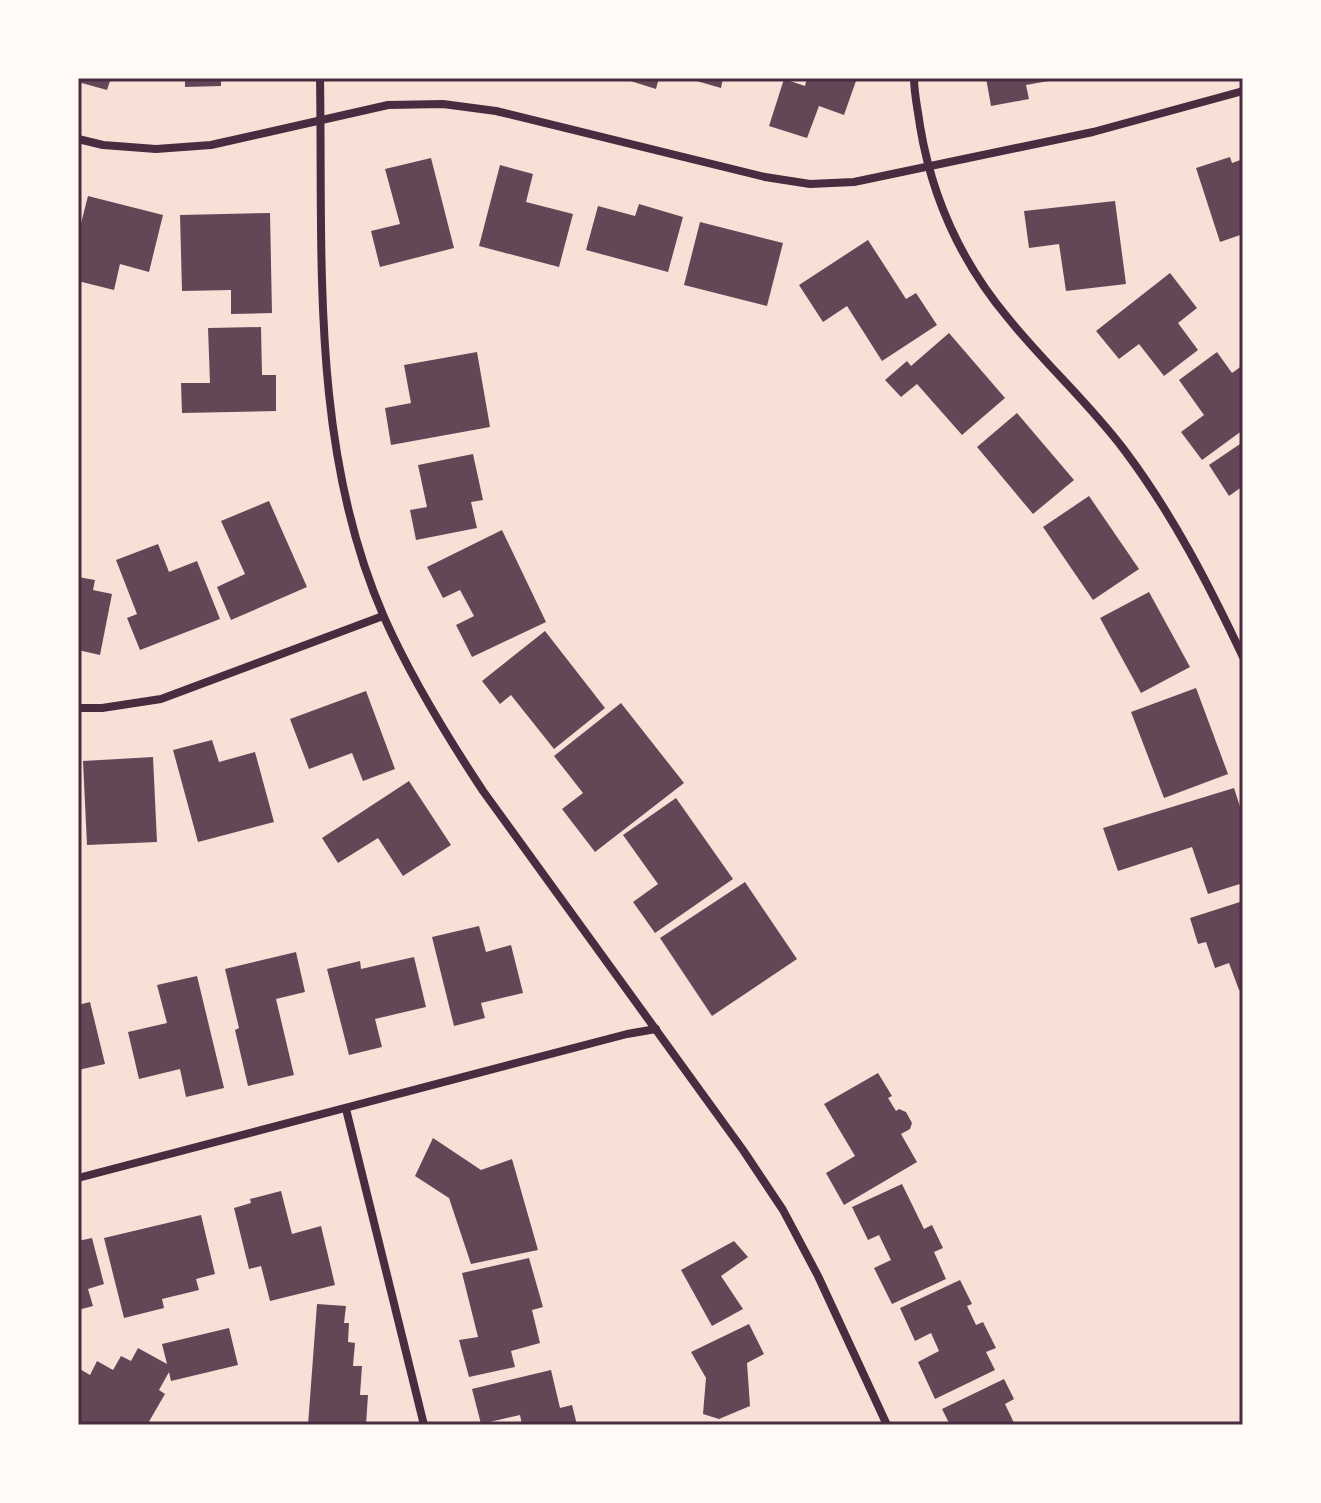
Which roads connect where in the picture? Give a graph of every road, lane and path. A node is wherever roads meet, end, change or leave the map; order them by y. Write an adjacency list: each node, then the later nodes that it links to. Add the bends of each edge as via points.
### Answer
1 (320, 78): 4 (street)
2 (914, 78): 6 (street)
3 (1243, 91): 6 (street, via 1093,132)
4 (321, 119): 5 (street, via 211,145 143,148); 6 (street, via 388,105 443,104 496,111 810,184 854,182); 7 (street, via 325,366 331,423 359,548)
5 (78, 139)
6 (927, 167): 8 (street, via 972,269 1125,451 1170,518)
7 (383, 616): 9 (street, via 161,699); 10 (street, via 476,780)
8 (1243, 657)
9 (78, 708)
10 (656, 1029): 11 (street); 14 (street, via 783,1210)
11 (346, 1109): 12 (street); 13 (street)
12 (78, 1178)
13 (424, 1425)
14 (887, 1425)

